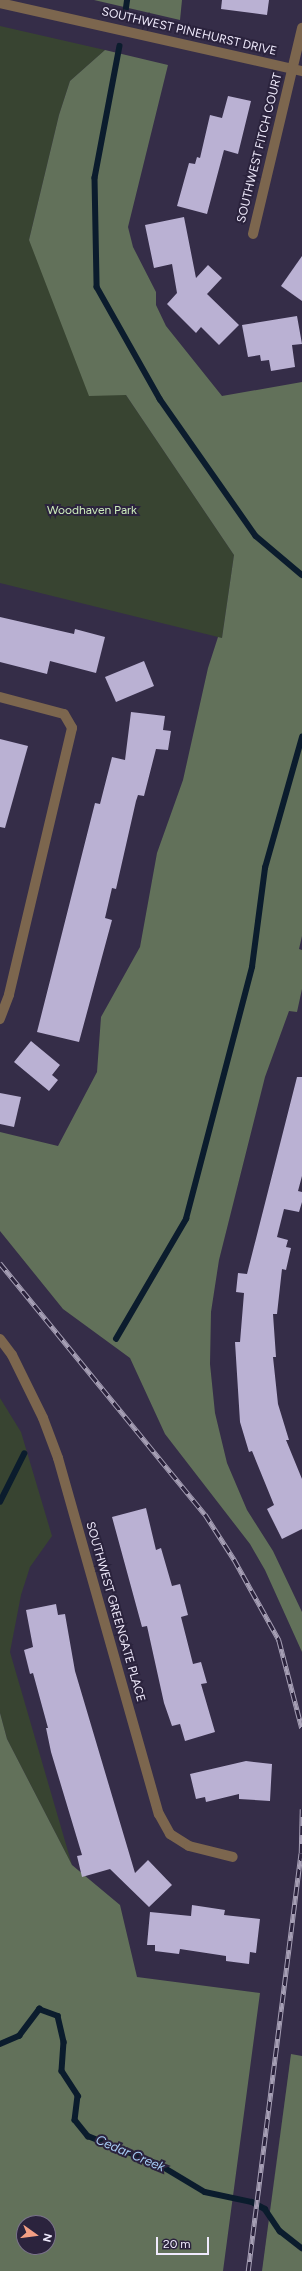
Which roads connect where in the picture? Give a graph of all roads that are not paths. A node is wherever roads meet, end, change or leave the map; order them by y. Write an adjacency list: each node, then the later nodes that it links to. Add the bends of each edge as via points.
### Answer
1 (0, 4): 3 (street, SOUTHWEST PINEHURST DRIVE)
2 (302, 28): 3 (street, SOUTHWEST FITCH COURT)
3 (298, 70): 4 (street, SOUTHWEST FITCH COURT)
4 (253, 234)
5 (0, 697): 6 (street, via 64,714 70,721 71,737 11,987)
6 (0, 1019)
7 (0, 1340): 8 (street, SOUTHWEST GREENGATE PLACE, via 12,1355 43,1418 58,1458 159,1814 170,1834 189,1846)
8 (233, 1857)

